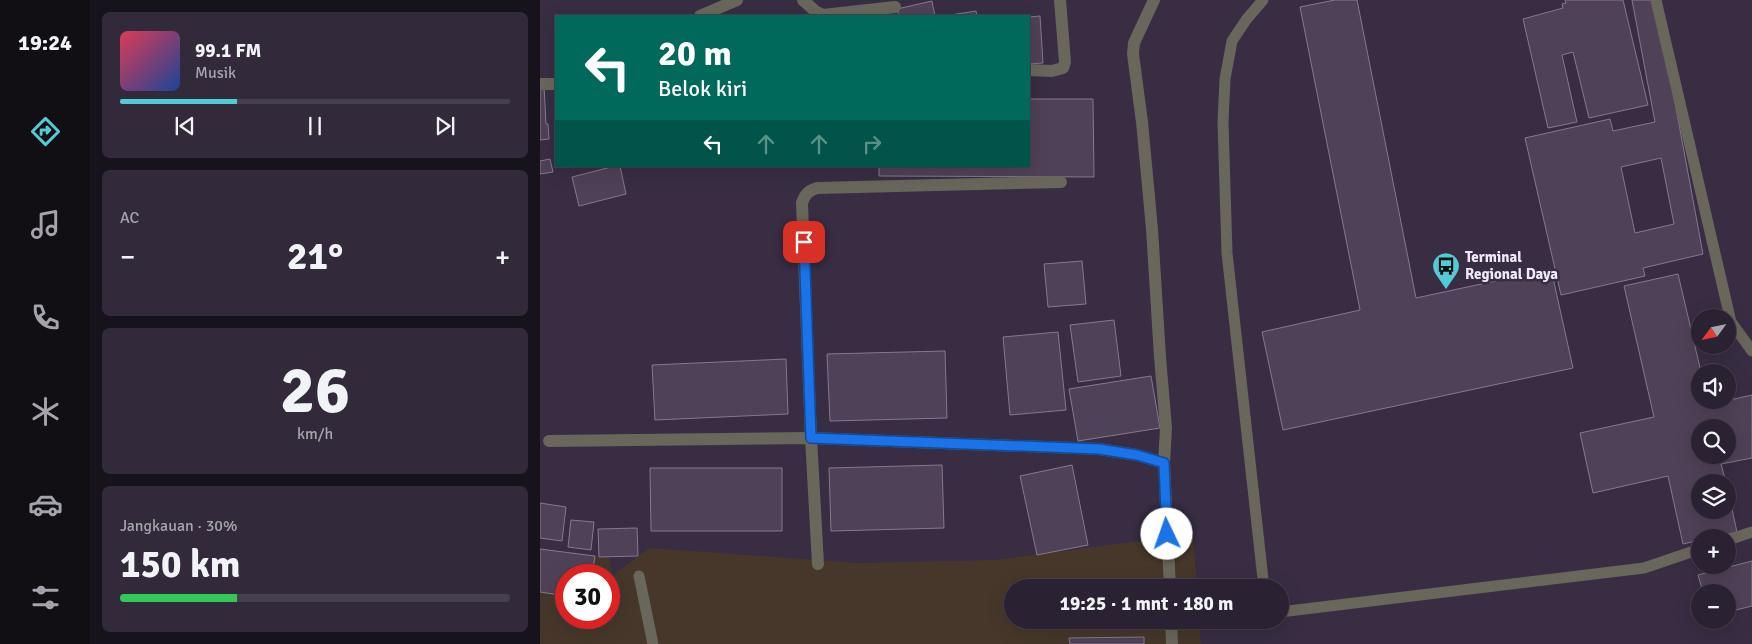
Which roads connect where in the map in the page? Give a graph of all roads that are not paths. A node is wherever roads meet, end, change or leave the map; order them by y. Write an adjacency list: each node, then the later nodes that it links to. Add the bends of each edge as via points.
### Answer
1 (737, 0): 8 (street)
2 (803, 0): 7 (street, via 823,15)
3 (1060, 0): 9 (street, via 1063,68)
4 (1154, 0): 16 (street, via 1134,43 1134,54 1152,229 1166,428)
5 (1263, 0): 23 (lane, via 1232,41 1222,122 1227,253)
6 (1656, 0): 13 (lane, via 1731,322)
7 (895, 8)
8 (702, 15)
9 (1030, 70)
10 (540, 84): 11 (street)
11 (555, 84)
12 (1061, 182): 14 (street, via 817,188 806,193 802,203)
13 (1752, 352)
14 (811, 438): 15 (street); 16 (street, via 1099,449); 20 (street)
15 (549, 441)
16 (1164, 463): 22 (street)
17 (1752, 532): 18 (lane)
18 (1736, 537)
19 (1691, 552): 24 (lane, via 1644,568)
20 (818, 564)
21 (639, 576): 26 (lane)
22 (1170, 579)
23 (1263, 579)
24 (1289, 611)
25 (1171, 629): 27 (street)
26 (653, 644)
27 (1172, 644)

